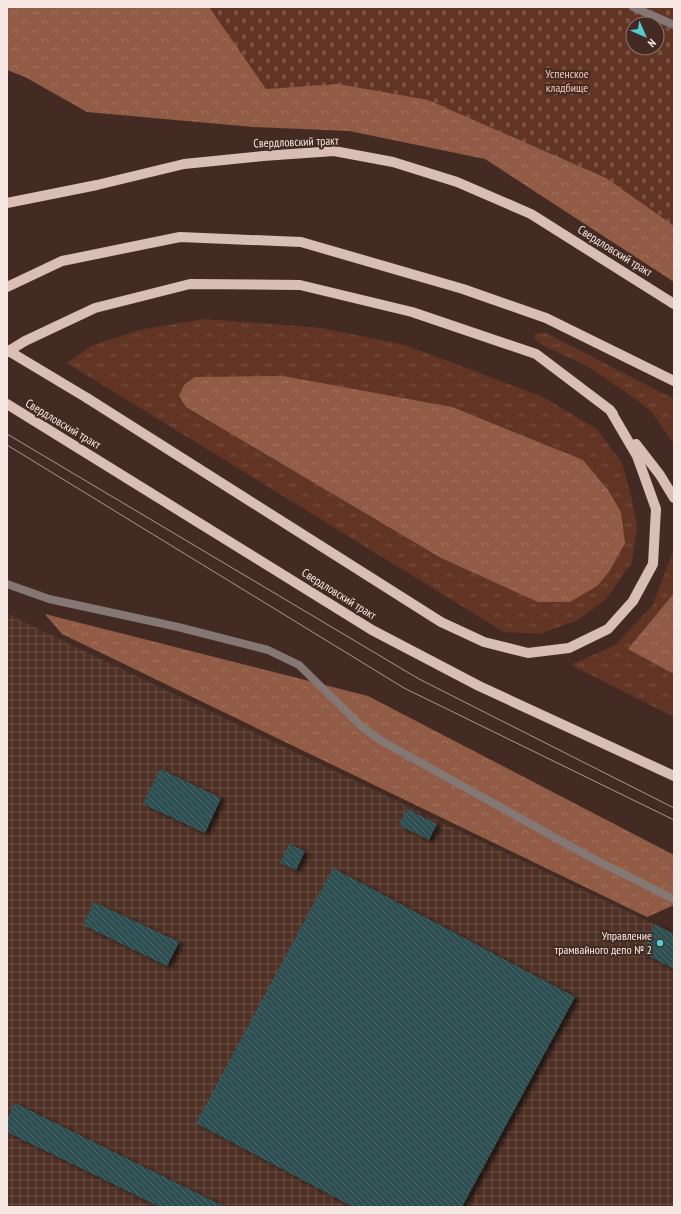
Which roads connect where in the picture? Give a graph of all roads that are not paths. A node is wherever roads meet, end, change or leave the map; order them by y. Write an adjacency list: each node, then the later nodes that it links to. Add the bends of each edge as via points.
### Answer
1 (633, 7): 2 (lane)
2 (674, 25)
3 (7, 203): 5 (main road, Свердловский тракт, via 184,164 334,151 414,168 456,182 531,214)
4 (7, 287): 7 (main road, via 62,261 180,237 301,242 463,289 546,318)
5 (674, 304)
6 (7, 351): 9 (main road, via 95,308 190,284 300,285 412,312 536,354); 9 (main road, bridge, via 87,398 441,622 484,642 528,653 569,648 608,629 633,601 653,564 656,509 637,456)
7 (674, 381)
8 (7, 404): 12 (main road, Свердловский тракт, via 372,630 479,686)
9 (610, 410): 10 (main road, via 660,475)
10 (674, 498)
11 (7, 584): 13 (lane, via 48,599 178,627 268,650 299,665 361,726 380,740 590,857)
12 (674, 776)
13 (674, 899)

